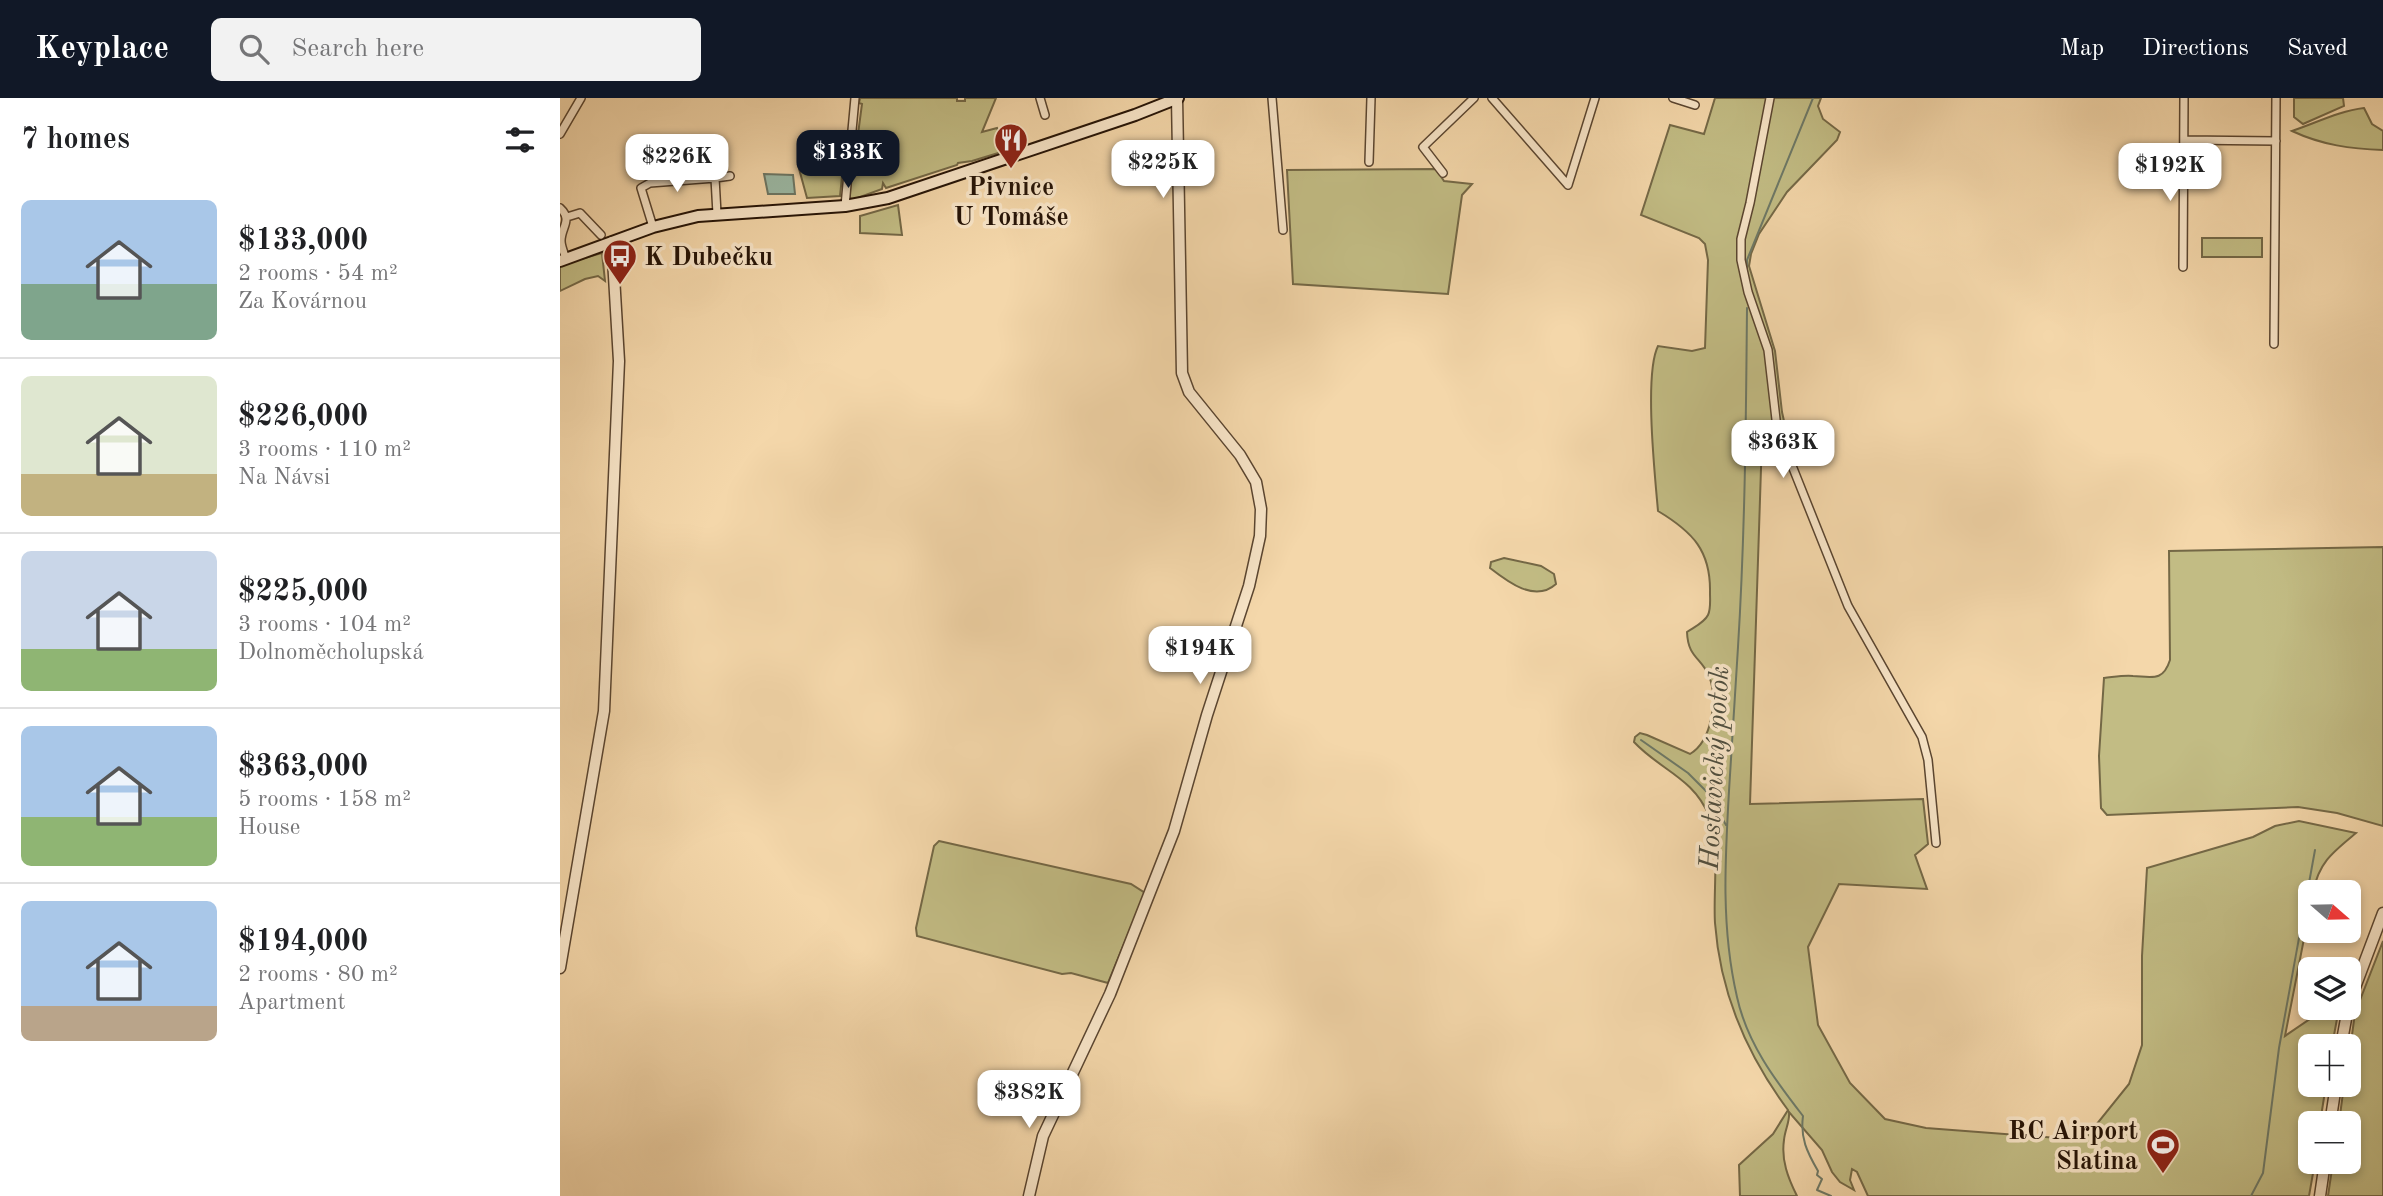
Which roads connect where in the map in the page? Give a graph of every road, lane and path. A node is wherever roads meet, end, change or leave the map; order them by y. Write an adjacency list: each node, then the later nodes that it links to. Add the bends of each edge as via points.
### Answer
1 (581, 98): 16 (street)
2 (855, 98): 23 (street)
3 (1040, 98): 15 (street)
4 (1177, 98): 23 (main road, via 896,195); 40 (street, via 1181,363 1185,383 1198,404 1256,482 1260,536 1174,831 1110,994 1043,1136)
5 (1272, 98): 28 (street)
6 (1371, 98): 19 (street)
7 (1474, 98): 20 (street, via 1423,146)
8 (1492, 98): 9 (street, via 1568,185)
9 (1595, 98)
10 (1673, 98): 14 (street)
11 (1770, 98): 35 (street, via 1741,239 1741,260 1768,350 1777,428 1848,606 1922,737)
12 (2184, 98): 17 (street)
13 (2276, 98): 18 (street)
14 (1695, 105)
15 (1045, 115)
16 (560, 134)
17 (2184, 140): 18 (street); 33 (street)
18 (2276, 141): 34 (street)
19 (1369, 162)
20 (1443, 173)
21 (730, 176): 22 (street)
22 (715, 178): 25 (street); 27 (street, via 650,183 641,188)
23 (845, 206): 25 (main road)
24 (560, 208): 26 (street)
25 (717, 214): 27 (main road)
26 (566, 217): 29 (street, via 580,213); 30 (street)
27 (653, 227): 31 (main road)
28 (1283, 230)
29 (601, 235)
30 (560, 240): 32 (street)
31 (612, 242): 32 (main road); 37 (street, via 619,361 603,727)
32 (563, 260)
33 (2183, 267)
34 (2274, 344)
35 (1936, 843)
36 (2383, 913): 38 (street)
37 (560, 968)
38 (2361, 972)
39 (2323, 1174): 41 (street)
40 (1029, 1196)
41 (2320, 1196)

